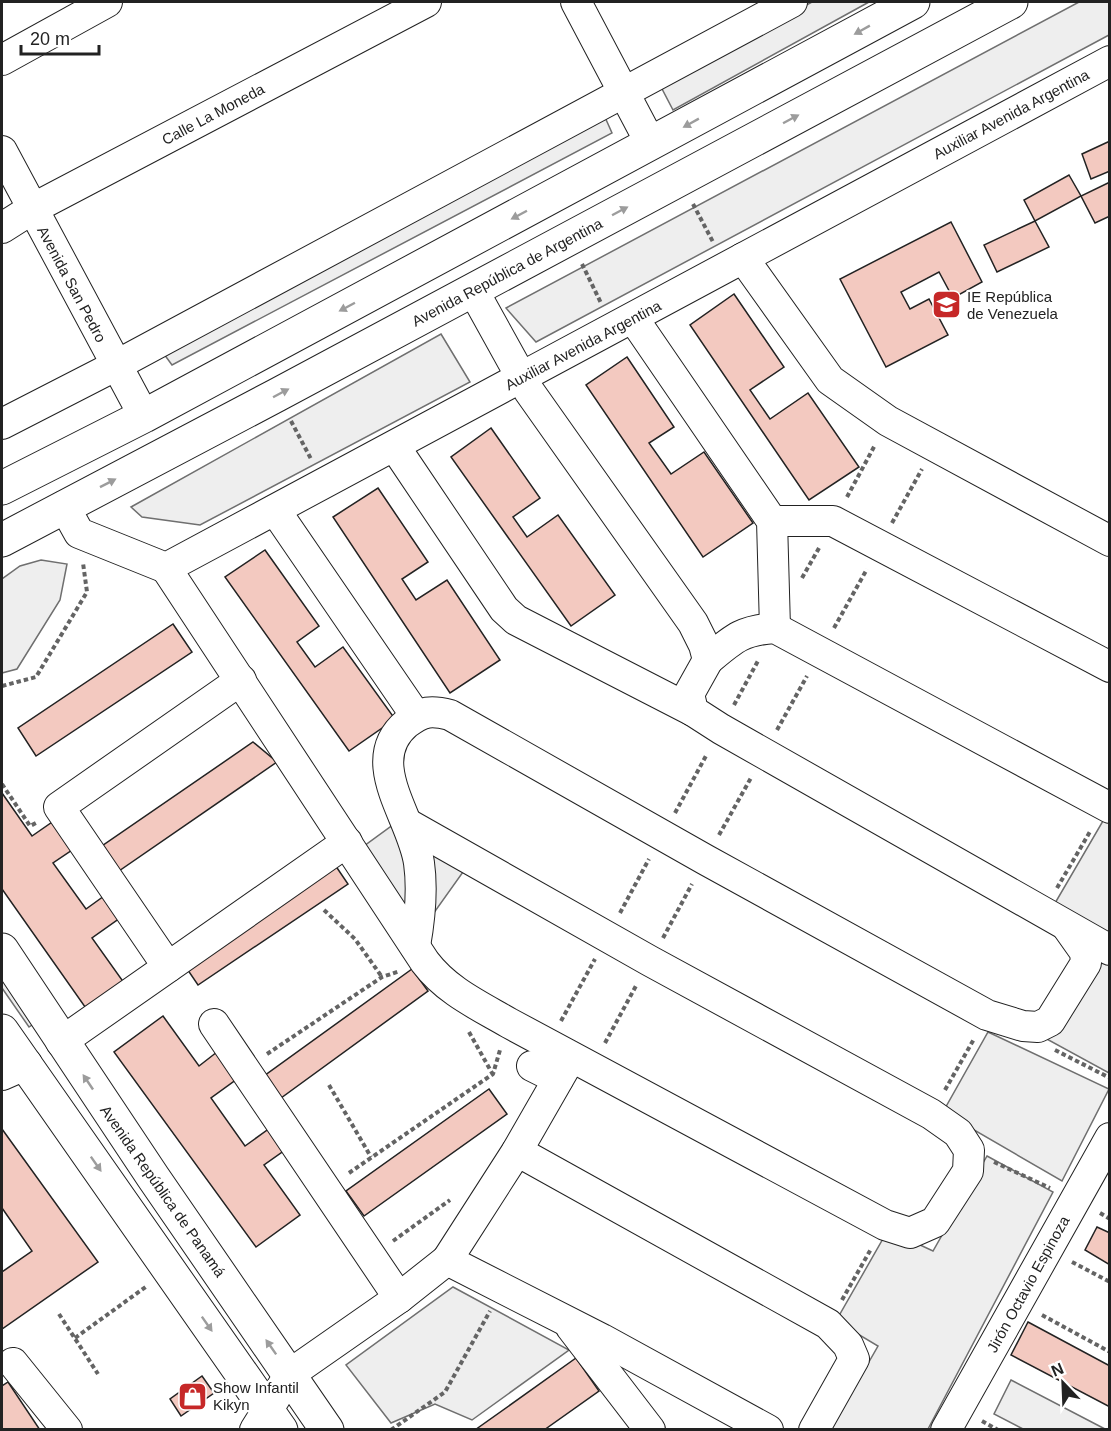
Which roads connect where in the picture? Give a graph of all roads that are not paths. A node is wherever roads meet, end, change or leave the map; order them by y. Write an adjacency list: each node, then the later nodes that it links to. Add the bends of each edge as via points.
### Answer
1 (107, 2): 7 (street)
2 (426, 2): 12 (street, Calle La Moneda)
3 (576, 2): 9 (street)
4 (792, 2): 9 (street)
5 (913, 2): 10 (main road, one-way to 10)
6 (1011, 2): 15 (main road, Avenida República de Argentina, one-way to 6)
7 (2, 60)
8 (1110, 61): 14 (street, Auxiliar Avenida Argentina)
9 (623, 93): 10 (street); 17 (street)
10 (651, 144): 19 (main road, one-way to 19)
11 (2, 151): 12 (street, Avenida San Pedro)
12 (32, 209): 13 (street, Calle La Moneda); 17 (street, Avenida San Pedro)
13 (2, 228)
14 (743, 258): 16 (street, Auxiliar Avenida Argentina); 27 (street, via 830,380 888,421)
15 (473, 290): 18 (street); 24 (main road, Avenida República de Argentina, one-way to 15, via 277,395)
16 (623, 323): 18 (street, Auxiliar Avenida Argentina); 25 (street)
17 (115, 366): 19 (street, Avenida San Pedro); 20 (street)
18 (521, 378): 21 (street, Auxiliar Avenida Argentina); 30 (street, via 693,623)
19 (144, 417): 22 (main road)
20 (2, 424)
21 (394, 447): 23 (street, Auxiliar Avenida Argentina); 33 (street, via 504,609 516,620)
22 (2, 488)
23 (275, 510): 28 (street, Auxiliar Avenida Argentina); 34 (street)
24 (71, 519): 26 (main road, Avenida República de Argentina); 28 (street)
25 (772, 521): 29 (street); 31 (street, via 833,521)
26 (2, 540)
27 (1110, 542)
28 (166, 568): 32 (street)
29 (776, 628): 30 (street, via 753,630 732,640); 35 (street)
30 (708, 660): 33 (street, via 688,694)
31 (1110, 667)
32 (241, 680): 37 (street); 42 (street, via 59,807)
33 (693, 711): 38 (street)
34 (416, 716): 36 (street, via 389,746 388,770); 38 (street, via 432,711 450,715 987,1015 1023,1026 1038,1027 1050,1021 1086,963 1085,952)
35 (1108, 807)
36 (408, 824): 41 (street, via 419,862); 46 (street, via 931,1114 958,1132 969,1150 968,1171 935,1222 910,1233 885,1225)
37 (348, 842): 41 (street); 42 (street)
38 (1056, 920): 40 (street)
39 (2, 950): 45 (main road, Avenida República de Panamá)
40 (1110, 950)
41 (420, 954): 46 (street, via 451,989 509,1023)
42 (168, 967): 45 (street)
43 (214, 1024): 51 (street)
44 (2, 1030): 47 (main road)
45 (61, 1042): 54 (main road, Avenida República de Panamá, one-way to 45)
46 (554, 1067): 49 (street)
47 (14, 1070): 55 (main road, one-way to 55, via 169,1269)
48 (1110, 1138): 61 (street, Jirón Octavio Espinoza)
49 (517, 1151): 50 (street); 60 (street, via 828,1324 848,1345 854,1359)
50 (447, 1260): 51 (street); 52 (street)
51 (399, 1299): 54 (street)
52 (567, 1321): 56 (street); 59 (street)
53 (13, 1363): 57 (street)
54 (290, 1374): 55 (street); 58 (main road, Avenida República de Panamá)
55 (268, 1423)
56 (763, 1428)
57 (67, 1430)
58 (327, 1430)
59 (650, 1430)
60 (814, 1430)
61 (946, 1430)

